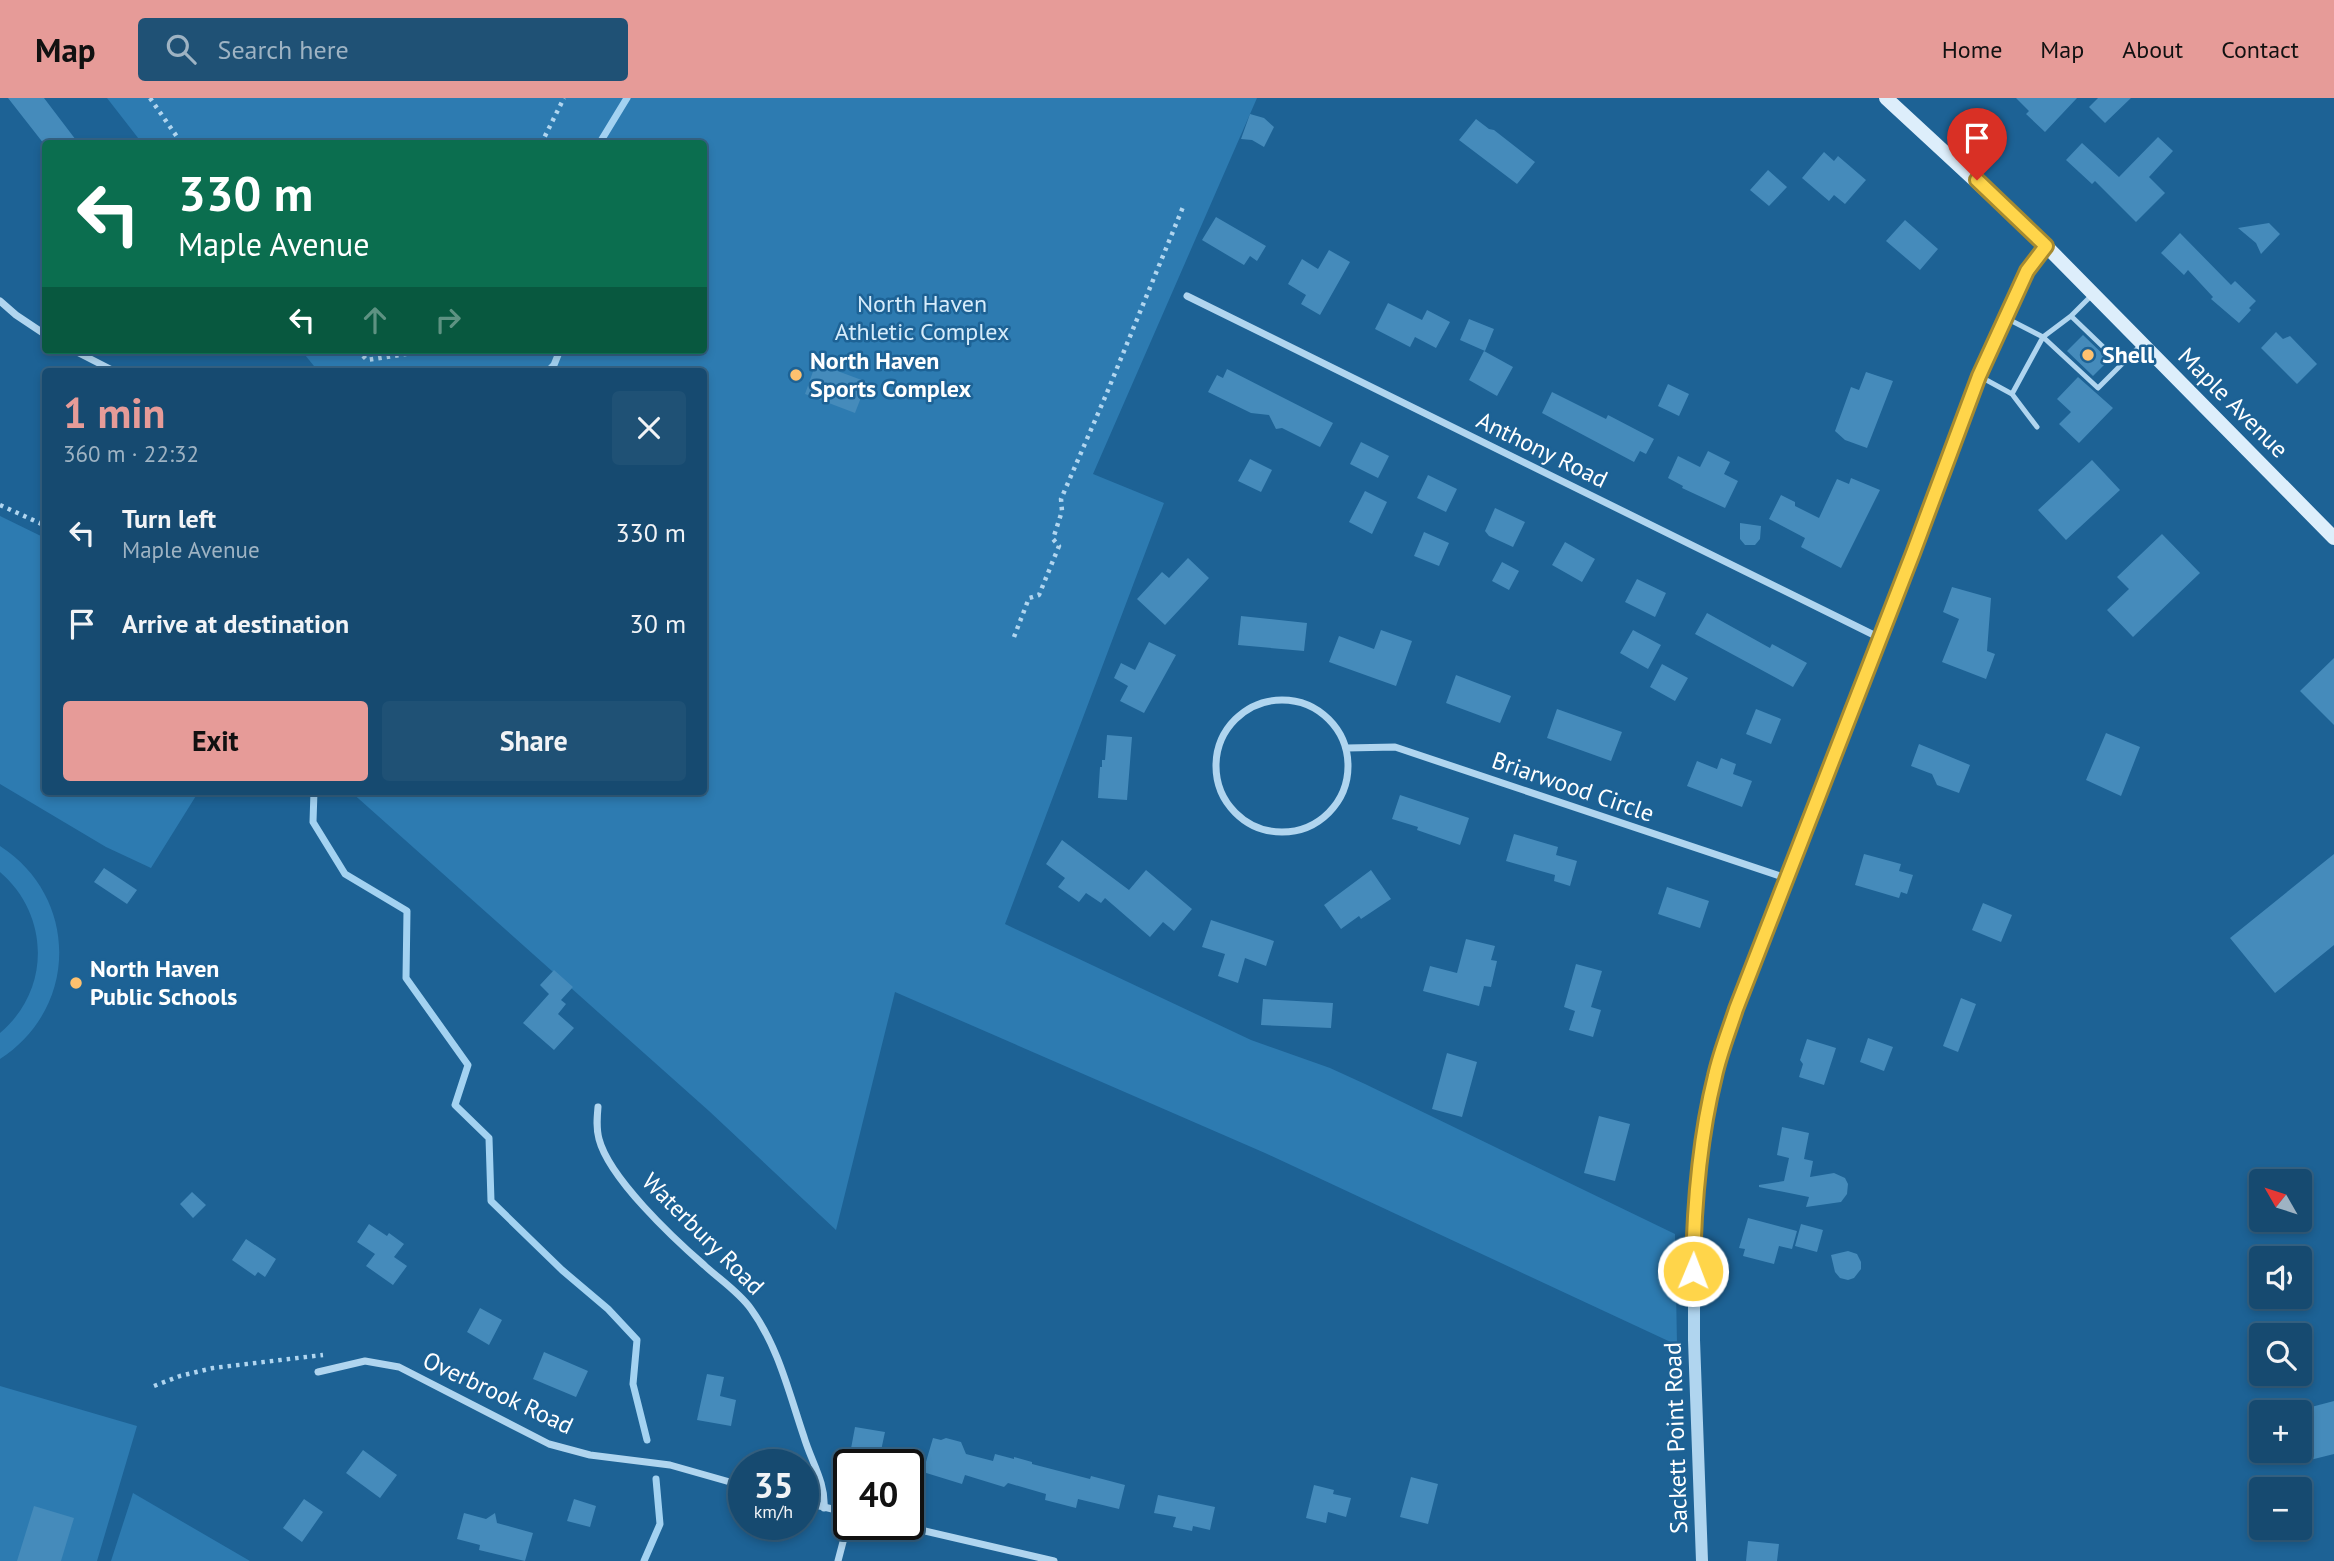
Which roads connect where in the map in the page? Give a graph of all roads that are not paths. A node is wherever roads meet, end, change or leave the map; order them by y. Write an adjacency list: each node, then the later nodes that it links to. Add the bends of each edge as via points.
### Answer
1 (1886, 98): 2 (main road, Maple Avenue)
2 (2046, 246): 3 (main road, Maple Avenue); 7 (street, Sackett Point Road, via 2027,271)
3 (2093, 293): 6 (lane); 10 (main road, Maple Avenue)
4 (1187, 296): 18 (street, Anthony Road)
5 (0, 301): 8 (street)
6 (2071, 316): 9 (lane); 12 (lane)
7 (2005, 317): 9 (lane); 14 (street, Sackett Point Road)
8 (42, 332)
9 (2043, 337): 12 (lane, via 2098,388); 15 (lane)
10 (2142, 343): 12 (lane); 17 (main road, Maple Avenue)
11 (81, 354): 13 (street)
12 (2121, 365)
13 (108, 368)
14 (1979, 376): 15 (lane); 18 (street, Sackett Point Road)
15 (2012, 394): 16 (lane)
16 (2037, 427)
17 (2334, 538)
18 (1880, 638): 20 (street, Sackett Point Road)
19 (1346, 748): 19 (street, via 1336,727 1321,712 1302,702 1281,699 1261,703 1242,712 1227,728 1215,768 1219,789 1230,808 1248,823 1269,831 1292,832 1314,824 1332,810 1344,790 1349,768); 20 (street, Briarwood Circle, via 1395,747)
20 (1786, 878): 31 (street, Sackett Point Road, via 1715,1074 1697,1181 1693,1271)
21 (598, 1107): 25 (street, Waterbury Road, via 599,1141 620,1177 670,1233 750,1307 768,1337 820,1478)
22 (318, 1372): 23 (street, Overbrook Road, via 365,1361 398,1367 549,1444 590,1455 670,1465)
23 (728, 1481)
24 (819, 1507): 25 (street)
25 (824, 1508): 26 (street)
26 (833, 1510)
27 (924, 1531): 30 (street)
28 (844, 1540): 29 (street)
29 (838, 1561)
30 (1054, 1561)
31 (1702, 1561)

